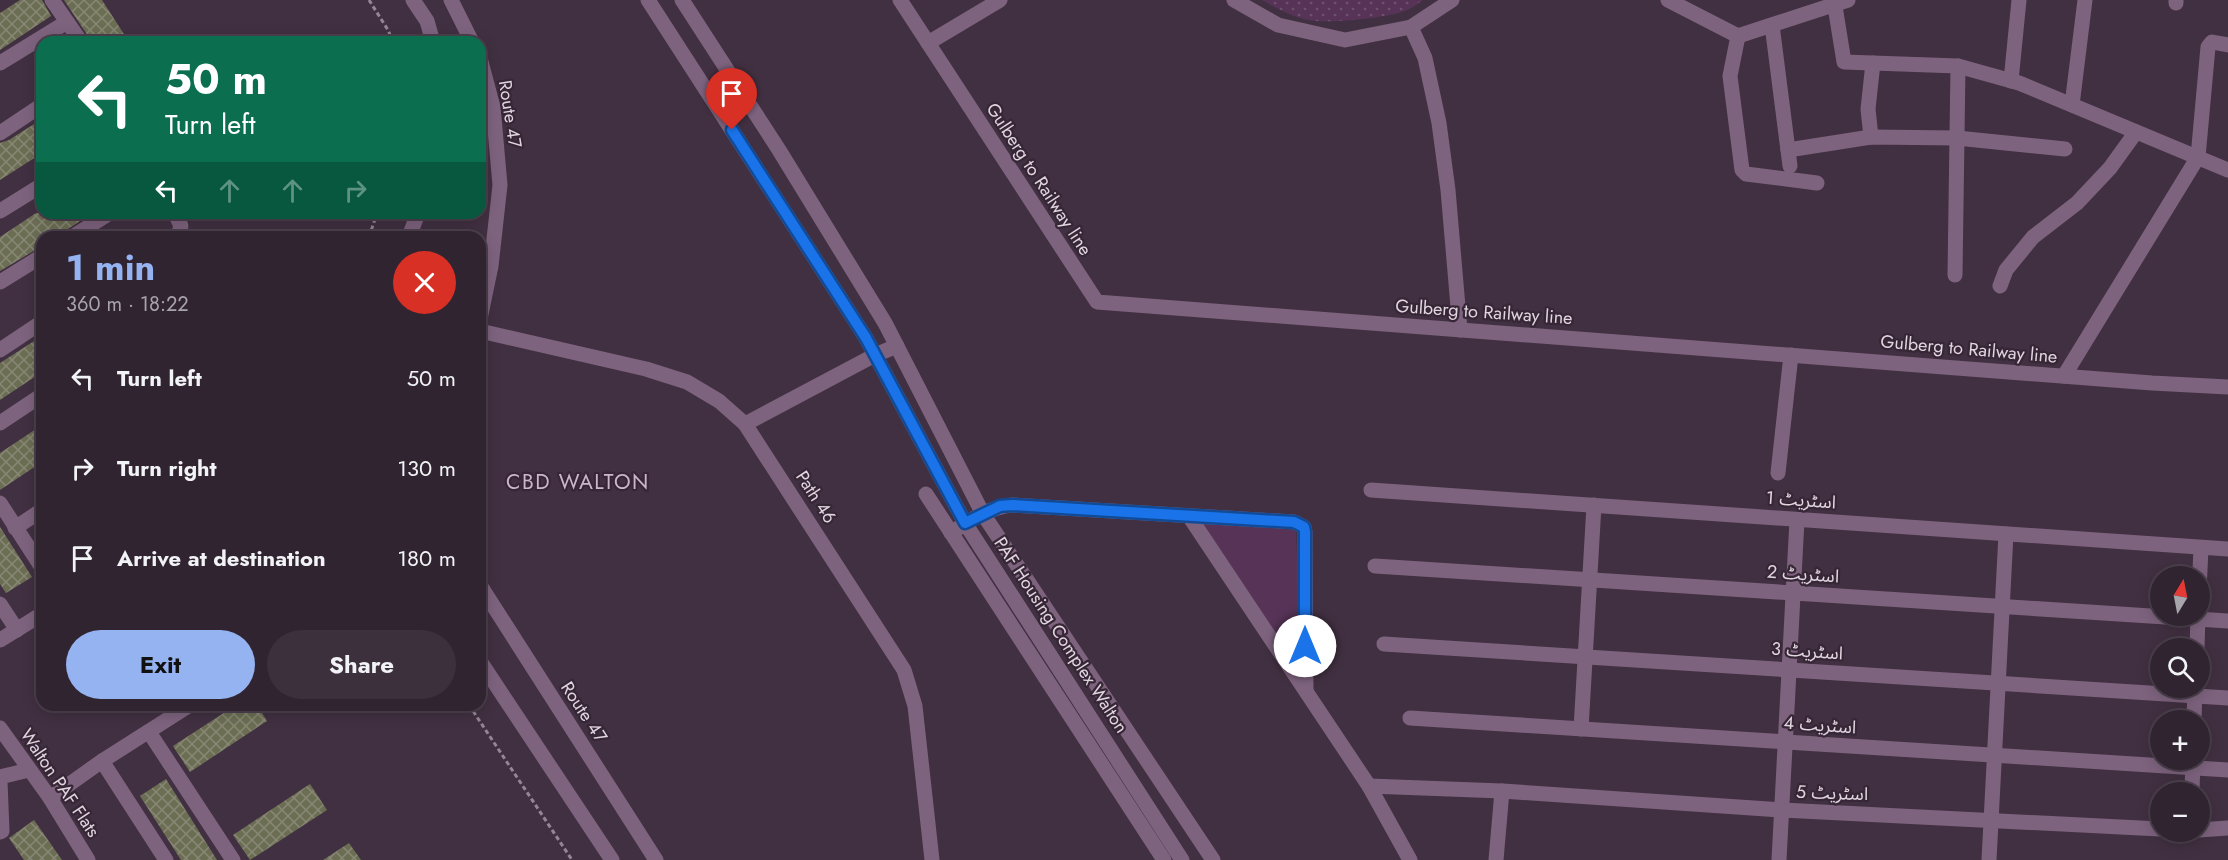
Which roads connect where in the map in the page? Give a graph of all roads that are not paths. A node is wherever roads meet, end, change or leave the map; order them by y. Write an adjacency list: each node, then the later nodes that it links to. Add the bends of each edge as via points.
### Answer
1 (52, 0): 14 (street)
2 (413, 0): 19 (street)
3 (451, 0): 20 (street)
4 (648, 0): 55 (street, PAF Housing Complex Walton)
5 (682, 0): 52 (street, PAF Housing Complex Walton, via 779,150)
6 (900, 0): 23 (street, Gulberg to Railway line)
7 (1000, 0): 23 (street)
8 (1234, 0): 16 (street, via 1278,25 1345,40)
9 (1452, 0): 16 (street)
10 (1668, 0): 21 (street)
11 (2019, 0): 29 (street)
12 (2085, 0): 30 (street)
13 (1839, 1): 15 (street); 26 (street, via 1844,62)
14 (67, 22): 17 (street); 18 (street)
15 (1772, 25): 21 (street); 34 (street, via 1789,158)
16 (1411, 27): 50 (street, via 1425,58 1439,123)
17 (44, 36)
18 (77, 36)
19 (431, 36)
20 (469, 36)
21 (1738, 36): 39 (street, via 1730,75 1742,170 1746,174)
22 (36, 41): 25 (street)
23 (928, 43): 50 (street, Gulberg to Railway line, via 1096,302)
24 (2228, 45): 37 (street, via 2212,42 2208,47)
25 (0, 63)
26 (1873, 63): 27 (street); 34 (street, via 1868,110)
27 (1958, 66): 29 (street); 35 (street)
28 (486, 81): 48 (street, Route 47, via 493,107 500,185)
29 (2011, 81): 30 (street)
30 (2072, 105): 32 (street)
31 (36, 109): 33 (street)
32 (2136, 132): 37 (street); 47 (street, via 2110,168 2077,203 2034,237 2006,270)
33 (0, 133)
34 (1871, 137): 35 (street)
35 (1957, 138): 36 (street); 45 (street)
36 (2065, 149)
37 (2198, 157): 38 (street); 56 (street)
38 (2228, 170)
39 (1817, 183)
40 (36, 188): 41 (street)
41 (0, 211)
42 (100, 219): 43 (street)
43 (82, 231)
44 (36, 260): 46 (street)
45 (1955, 275)
46 (0, 282)
47 (2000, 286)
48 (486, 287)
49 (36, 326): 53 (street)
50 (1460, 330): 54 (street, Gulberg to Railway line)
51 (486, 332): 60 (street, Path 46, via 687,382 719,401)
52 (897, 346): 55 (street); 67 (street, PAF Housing Complex Walton)
53 (0, 350)
54 (1791, 354): 56 (street, Gulberg to Railway line); 61 (street)
55 (875, 355): 60 (street); 70 (street, PAF Housing Complex Walton)
56 (2064, 376): 57 (street, Gulberg to Railway line)
57 (2228, 387)
58 (36, 399): 59 (street)
59 (0, 423)
60 (745, 424): 126 (street, Path 46, via 904,670 915,706)
61 (1778, 473)
62 (1371, 490): 65 (street, اسٹریٹ 1)
63 (926, 494): 72 (street)
64 (0, 503): 71 (street)
65 (1594, 506): 69 (street, اسٹریٹ 1); 79 (street)
66 (36, 514): 71 (street)
67 (983, 514): 68 (street, via 1012,505); 70 (street); 129 (street, PAF Housing Complex Walton)
68 (1189, 516): 96 (street); 96 (street, via 1294,522 1304,527)
69 (1797, 520): 73 (street, اسٹریٹ 1); 80 (street)
70 (965, 523): 72 (street); 128 (street, PAF Housing Complex Walton)
71 (15, 528): 76 (street)
72 (951, 533): 127 (street)
73 (2006, 534): 74 (street, اسٹریٹ 1); 83 (street)
74 (2201, 548): 75 (street, اسٹریٹ 1); 78 (street)
75 (2228, 549)
76 (36, 559)
77 (1375, 566): 79 (street, اسٹریٹ 2)
78 (2200, 566)
79 (1590, 580): 80 (street, اسٹریٹ 2); 91 (street)
80 (1793, 593): 83 (street, اسٹریٹ 2); 93 (street)
81 (486, 594): 125 (street, Route 47)
82 (0, 604): 88 (street)
83 (2002, 606): 84 (street, اسٹریٹ 2); 94 (street)
84 (2150, 614)
85 (36, 618): 88 (street)
86 (2210, 619): 87 (street, اسٹریٹ 2)
87 (2228, 621)
88 (17, 630): 89 (street)
89 (0, 640)
90 (1384, 644): 91 (street, اسٹریٹ 3)
91 (1585, 657): 93 (street, اسٹریٹ 3); 101 (street)
92 (486, 670): 124 (street)
93 (1789, 670): 94 (street, اسٹریٹ 3); 104 (street)
94 (1998, 683): 95 (street, اسٹریٹ 3); 105 (street)
95 (2150, 690)
96 (1306, 692): 112 (street)
97 (2210, 695): 98 (street, اسٹریٹ 3)
98 (2228, 698)
99 (181, 711): 102 (street)
100 (1410, 718): 101 (street, اسٹریٹ 4)
101 (1581, 729): 104 (street, اسٹریٹ 4)
102 (149, 732): 106 (street); 123 (street)
103 (1, 733): 109 (street, Walton PAF Flats)
104 (1785, 742): 105 (street, اسٹریٹ 4); 115 (street)
105 (1994, 756): 107 (street, اسٹریٹ 4); 116 (street)
106 (102, 761): 114 (street); 122 (street)
107 (2150, 762)
108 (2210, 767): 110 (street, اسٹریٹ 4)
109 (29, 770): 111 (street); 114 (street, Walton PAF Flats)
110 (2228, 770)
111 (0, 779): 120 (street)
112 (1369, 786): 113 (street, اسٹریٹ 5); 130 (street)
113 (1502, 791): 115 (street, اسٹریٹ 5); 131 (street)
114 (50, 798): 121 (street, Walton PAF Flats)
115 (1782, 810): 116 (street, اسٹریٹ 5); 132 (street)
116 (1992, 819): 117 (street, اسٹریٹ 5); 133 (street)
117 (2150, 828)
118 (2228, 828): 119 (street)
119 (2210, 829)
120 (0, 832)
121 (88, 860)
122 (166, 860)
123 (233, 860)
124 (612, 860)
125 (656, 860)
126 (932, 860)
127 (1164, 860)
128 (1182, 860)
129 (1213, 860)
130 (1410, 860)
131 (1496, 860)
132 (1779, 860)
133 (1989, 860)

